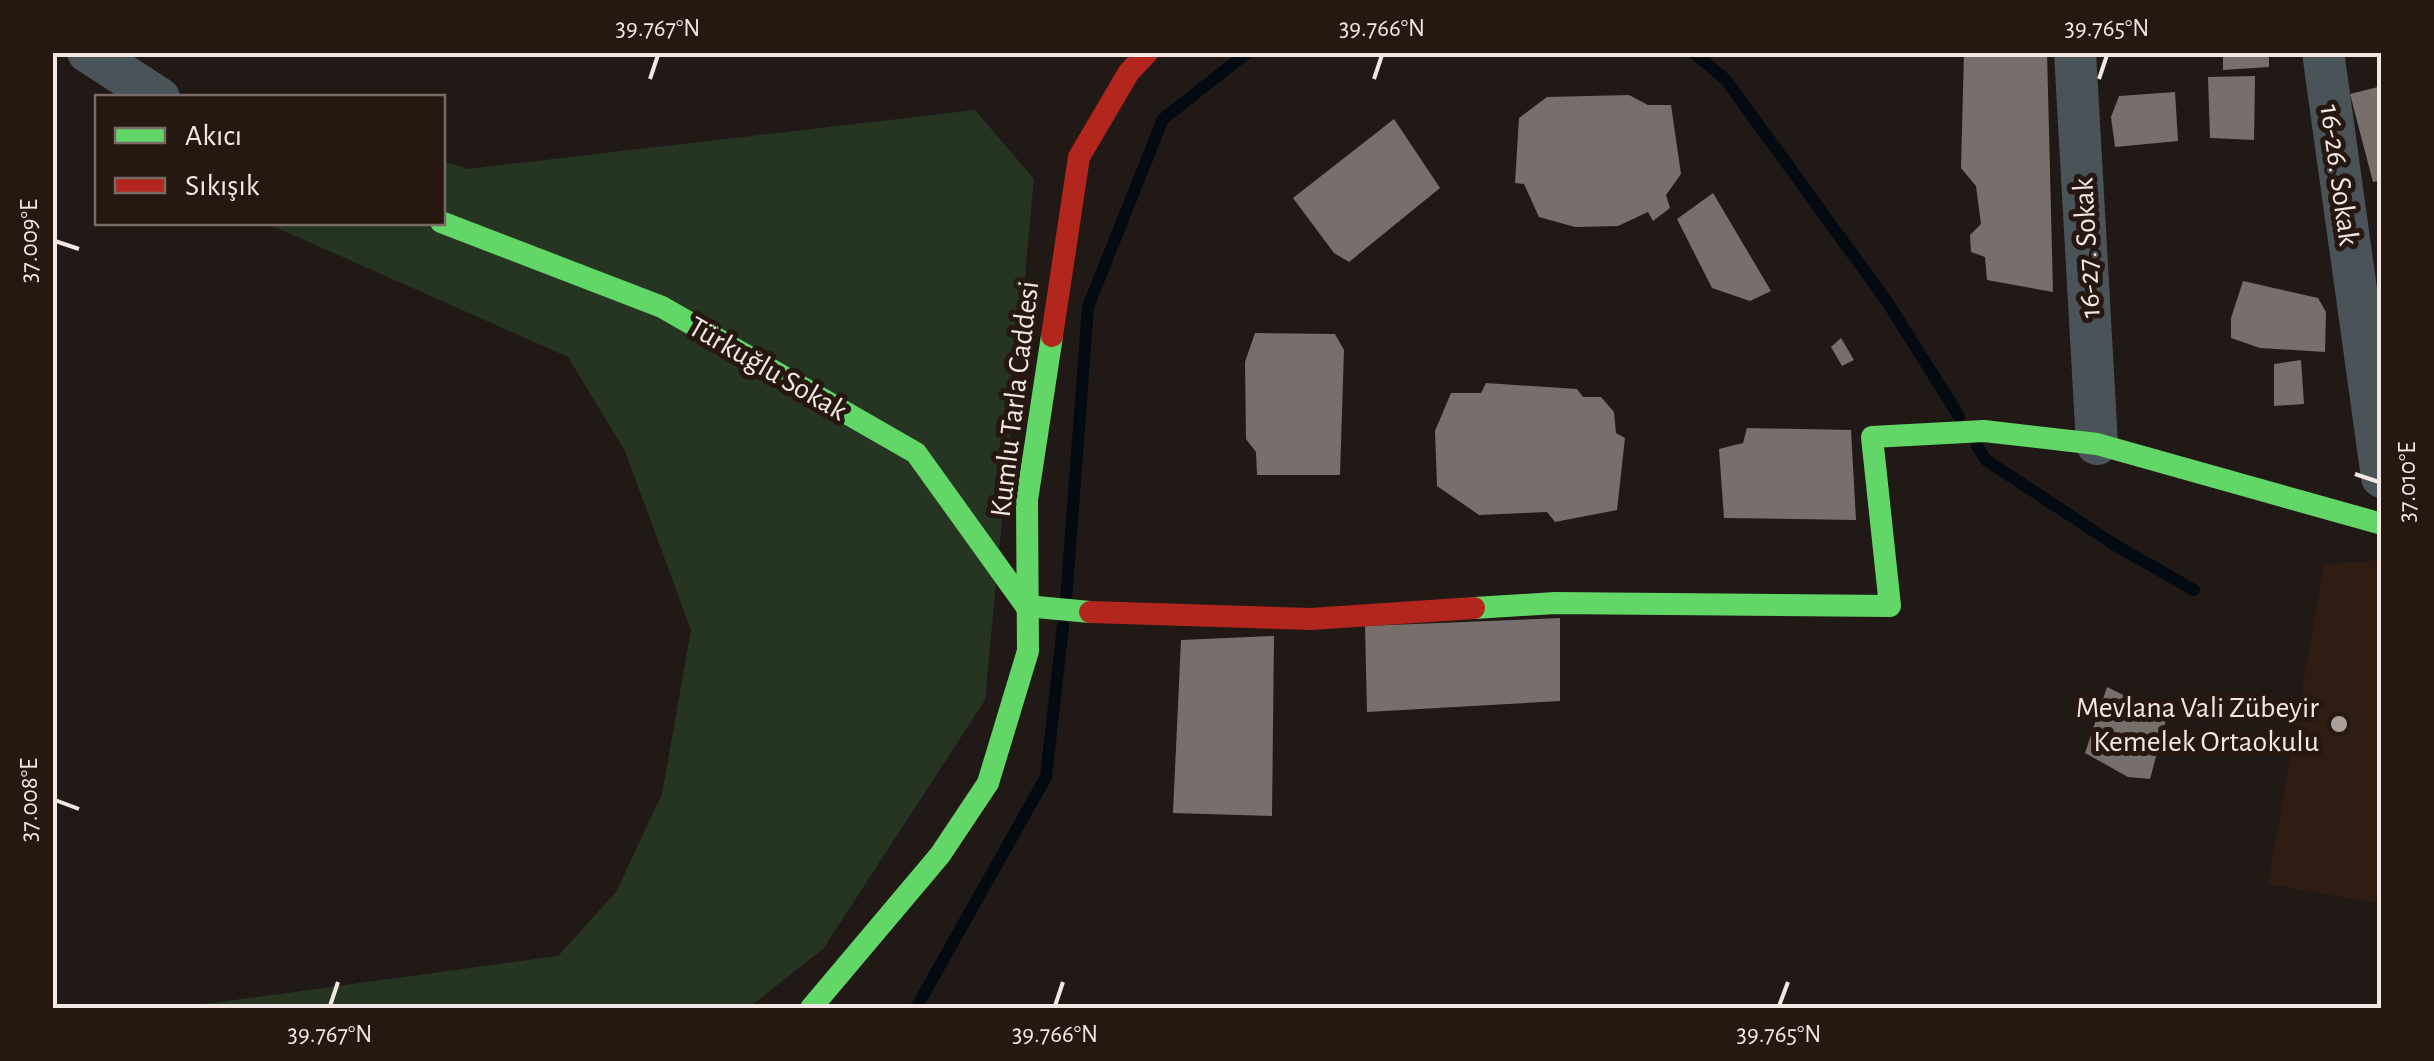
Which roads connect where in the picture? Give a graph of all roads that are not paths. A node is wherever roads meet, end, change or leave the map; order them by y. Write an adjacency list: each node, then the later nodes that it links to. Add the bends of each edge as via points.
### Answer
1 (88, 52): 5 (street)
2 (1148, 52): 10 (street, Kumlu Tarla Caddesi, via 1079,157 1027,500)
3 (2075, 52): 7 (street, 16-27. Sokak)
4 (2323, 52): 8 (street, 16-26. Sokak)
5 (154, 95)
6 (445, 224): 10 (street, Türkuğlu Sokak, via 662,307 916,453)
7 (2097, 444): 9 (street); 10 (street, via 1984,431 1872,437 1890,606 1554,602 1310,619)
8 (2382, 476)
9 (2382, 524)
10 (1026, 606): 11 (street, Kumlu Tarla Caddesi, via 1028,651 988,782 940,855)
11 (811, 1008)

